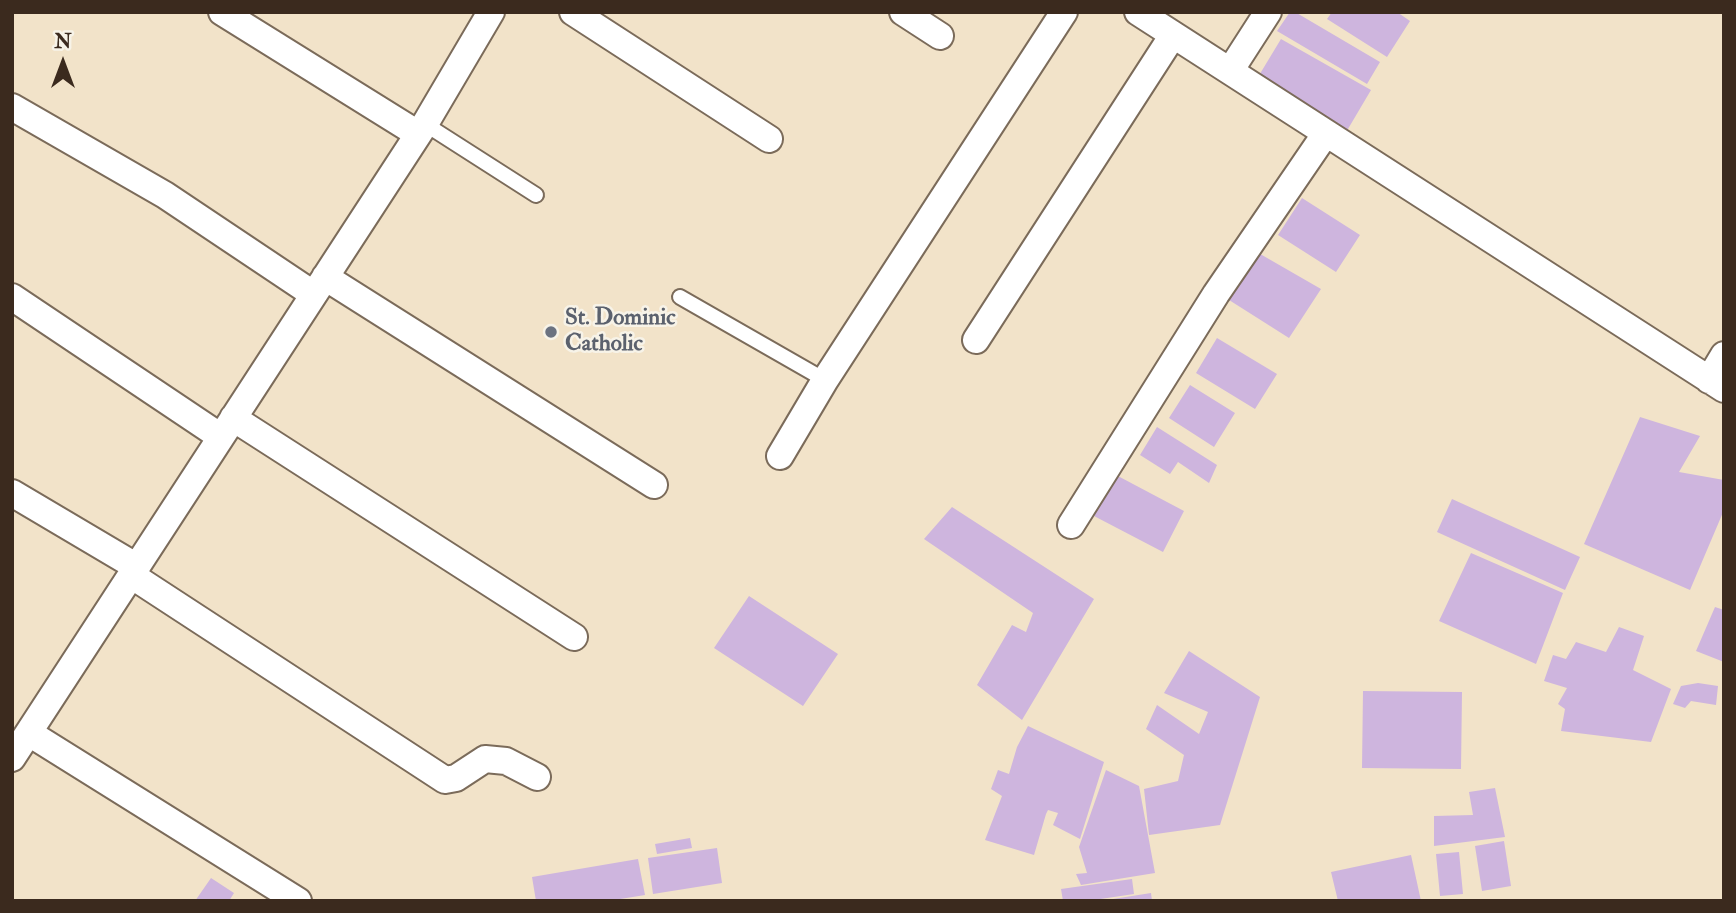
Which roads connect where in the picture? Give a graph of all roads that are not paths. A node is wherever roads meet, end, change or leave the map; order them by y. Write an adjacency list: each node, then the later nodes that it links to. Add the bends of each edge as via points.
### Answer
1 (222, 12): 12 (street)
2 (491, 12): 12 (street)
3 (573, 12): 14 (street)
4 (903, 12): 9 (street)
5 (1063, 12): 21 (street)
6 (1138, 12): 8 (street)
7 (1268, 12): 10 (street)
8 (1173, 35): 10 (street); 19 (street)
9 (940, 36)
10 (1230, 71): 13 (street)
11 (12, 107): 16 (street)
12 (422, 129): 15 (lane); 16 (street)
13 (1326, 133): 22 (street); 27 (street, via 1216,294)
14 (769, 139)
15 (536, 195)
16 (319, 285): 23 (street); 25 (street)
17 (12, 297): 23 (street)
18 (680, 297): 21 (lane)
19 (976, 340)
20 (1724, 355): 22 (street)
21 (825, 380): 24 (street)
22 (1716, 384)
23 (227, 427): 28 (street); 29 (street)
24 (780, 456)
25 (654, 485)
26 (12, 494): 28 (street)
27 (1071, 525)
28 (134, 571): 30 (street); 32 (street, via 444,780 456,778 485,759 506,761)
29 (574, 637)
30 (29, 733): 31 (street); 33 (street)
31 (12, 758)
32 (537, 776)
33 (298, 901)

